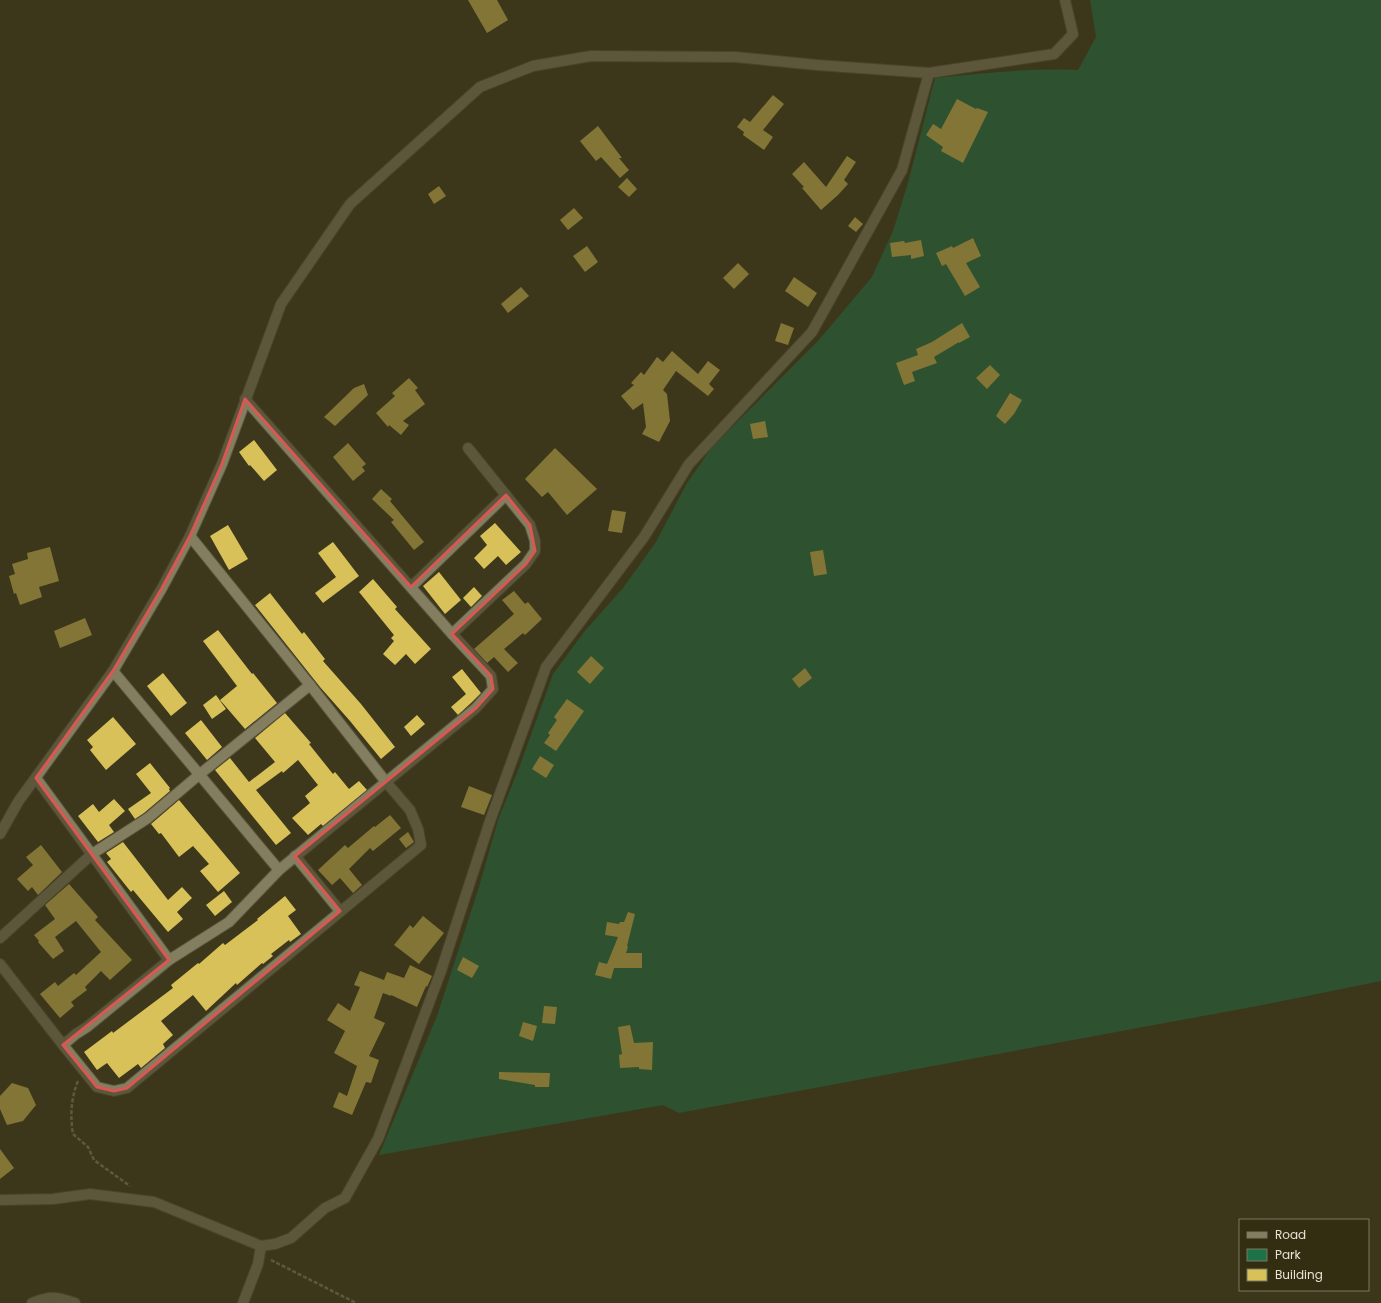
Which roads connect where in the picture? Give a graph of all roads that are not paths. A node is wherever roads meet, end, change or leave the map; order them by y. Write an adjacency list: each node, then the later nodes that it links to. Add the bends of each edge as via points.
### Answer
1 (1065, 0): 2 (street, via 1073,34 1054,54)
2 (929, 73): 3 (street, via 735,57 591,56 533,66 480,87 350,204 281,304); 24 (street, via 902,170 812,332 690,464 644,537 546,667 490,821 439,978 378,1139 345,1198 325,1208 291,1238)
3 (245, 399): 6 (street, via 222,464); 7 (street)
4 (468, 448): 5 (street)
5 (506, 496): 7 (street); 8 (street, via 530,525 535,551 526,564)
6 (190, 536): 9 (street); 10 (street)
7 (411, 587): 8 (street)
8 (452, 634): 13 (street, via 491,676 493,689 476,708)
9 (113, 671): 11 (street); 12 (street)
10 (310, 685): 11 (street); 13 (street)
11 (200, 774): 15 (street, via 148,818); 17 (street)
12 (36, 778): 14 (street, via 18,802); 15 (street)
13 (386, 782): 16 (street); 18 (street, via 410,810 421,845)
14 (0, 834)
15 (92, 854): 19 (street); 20 (street)
16 (295, 856): 17 (street); 18 (street)
17 (279, 870): 20 (street, via 229,922)
18 (340, 911): 22 (street, via 127,1088 114,1091 97,1087)
19 (0, 938)
20 (169, 960): 22 (street)
21 (0, 964): 22 (street)
22 (63, 1045)
23 (0, 1200): 24 (street, via 53,1199 90,1194 154,1202)
24 (260, 1250): 27 (street, via 258,1264)
25 (32, 1303): 26 (street, via 46,1298 59,1298)
26 (75, 1303)
27 (243, 1303)

